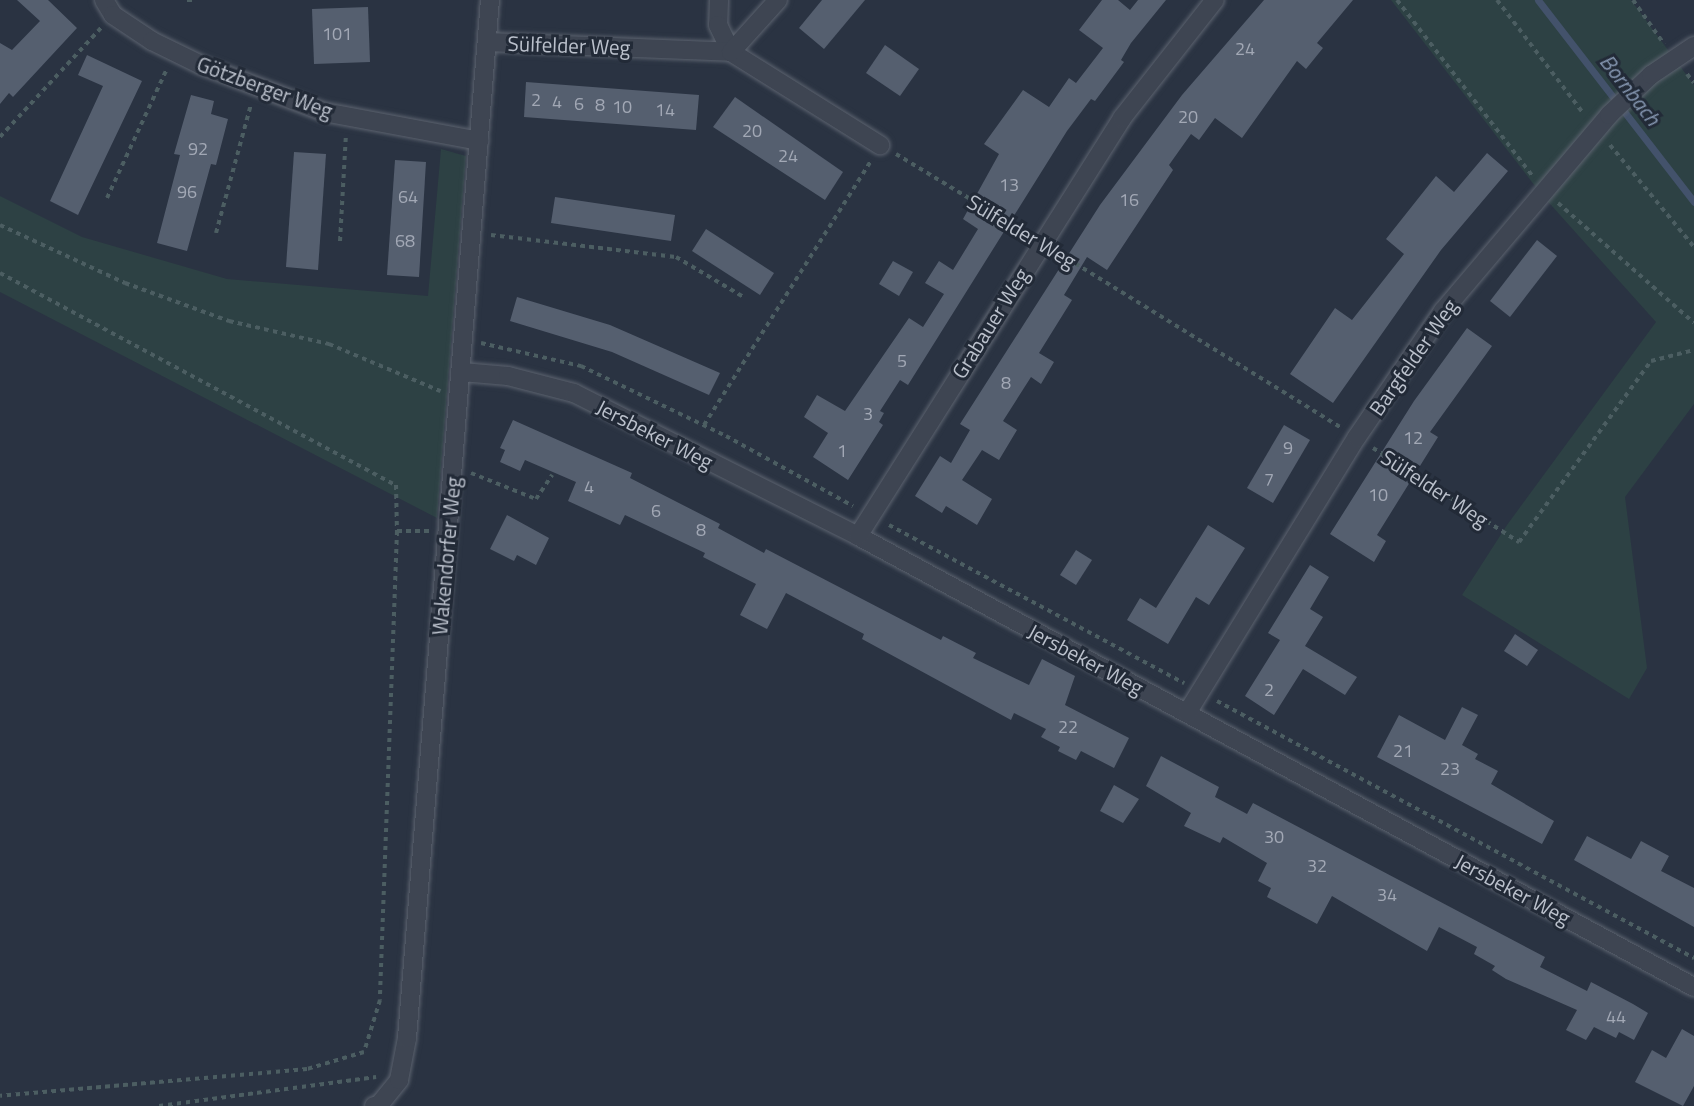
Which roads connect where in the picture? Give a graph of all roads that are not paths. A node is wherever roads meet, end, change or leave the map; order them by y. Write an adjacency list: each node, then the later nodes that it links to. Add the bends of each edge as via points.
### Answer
1 (490, 0): 6 (street, Wakendorfer Weg)
2 (719, 0): 8 (street, via 718,25)
3 (778, 0): 8 (street)
4 (1215, 0): 12 (street, Grabauer Weg, via 1122,118 1040,242)
5 (109, 7): 9 (street, Götzberger Weg, via 174,52 324,112)
6 (488, 42): 8 (street, Sülfelder Weg); 9 (street, Wakendorfer Weg)
7 (1694, 46): 13 (street, Bargfelder Weg, via 1651,75 1609,115 1443,311 1357,438)
8 (731, 52): 10 (street, Sülfelder Weg)
9 (479, 141): 11 (street, Wakendorfer Weg)
10 (880, 145)
11 (462, 372): 12 (street, Jersbeker Weg, via 508,376 574,393); 15 (street, Wakendorfer Weg, via 407,1038 399,1080)
12 (858, 536): 13 (street, Jersbeker Weg)
13 (1187, 713): 14 (street, Jersbeker Weg)
14 (1694, 987)
15 (377, 1105)

